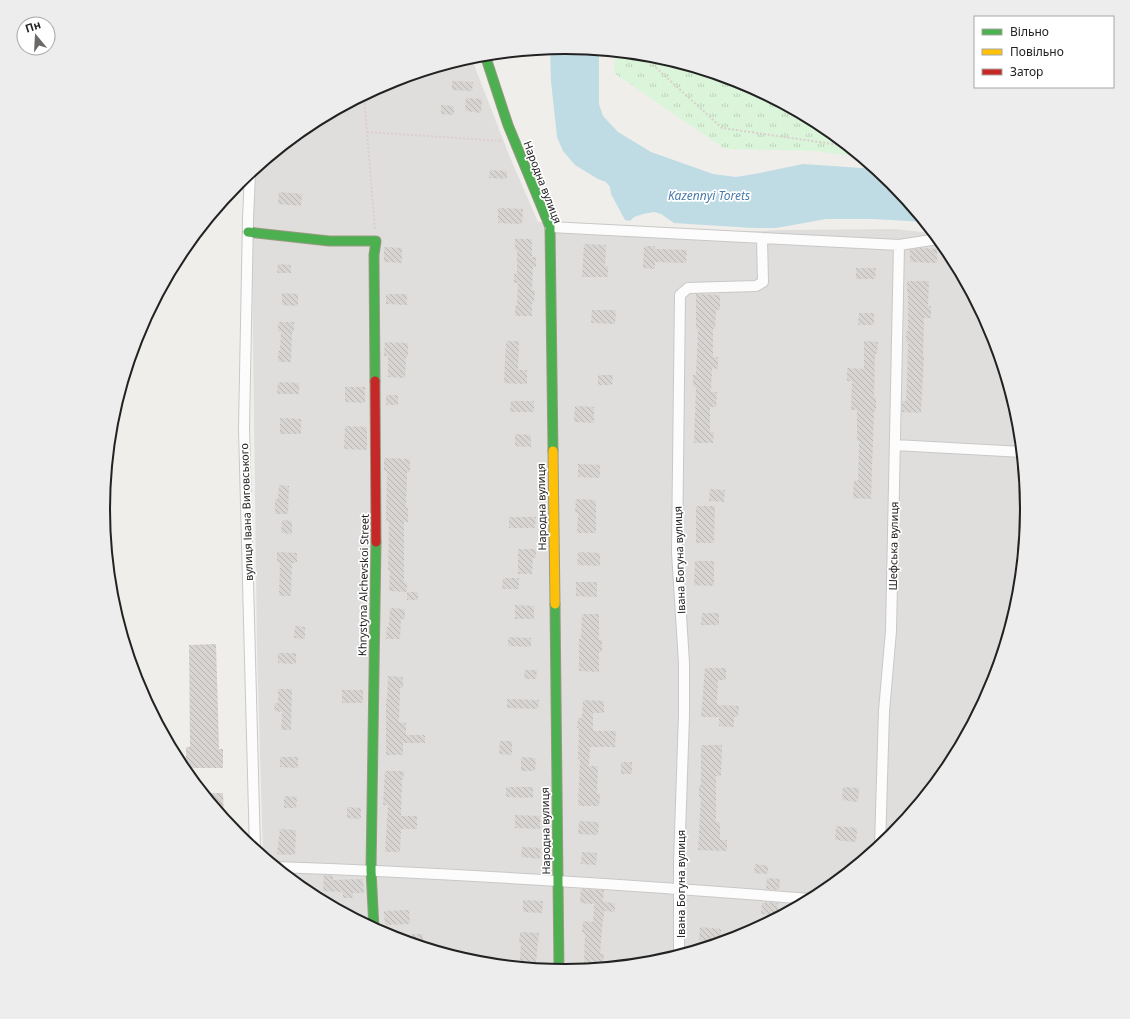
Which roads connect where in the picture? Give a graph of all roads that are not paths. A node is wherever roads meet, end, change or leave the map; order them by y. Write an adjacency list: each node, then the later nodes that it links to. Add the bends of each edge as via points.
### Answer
1 (487, 61): 3 (street, Народна вулиця, via 514,141)
2 (250, 181): 4 (street, вулиця Івана Виговського)
3 (550, 227): 5 (street); 14 (street, Народна вулиця)
4 (248, 232): 11 (street, вулиця Івана Виговського, via 244,428); 13 (street, Khrystyna Alchevskoi Street, via 330,241 376,241 376,540)
5 (762, 238): 7 (street); 15 (street, Івана Богуна вулиця, via 763,282 756,286 688,288 680,295 677,552 684,663 684,715)
6 (932, 240): 7 (street)
7 (899, 245): 8 (street, Шефська вулиця)
8 (895, 445): 9 (street); 10 (street, Шефська вулиця, via 891,631 884,711)
9 (1017, 452)
10 (880, 838)
11 (255, 843)
12 (283, 867): 13 (street)
13 (371, 870): 14 (street); 17 (street, Khrystyna Alchevskoi Street)
14 (558, 880): 15 (street); 19 (street, Народна вулиця)
15 (679, 889): 16 (street); 18 (street, Івана Богуна вулиця)
16 (802, 898)
17 (374, 922)
18 (679, 950)
19 (559, 965)

